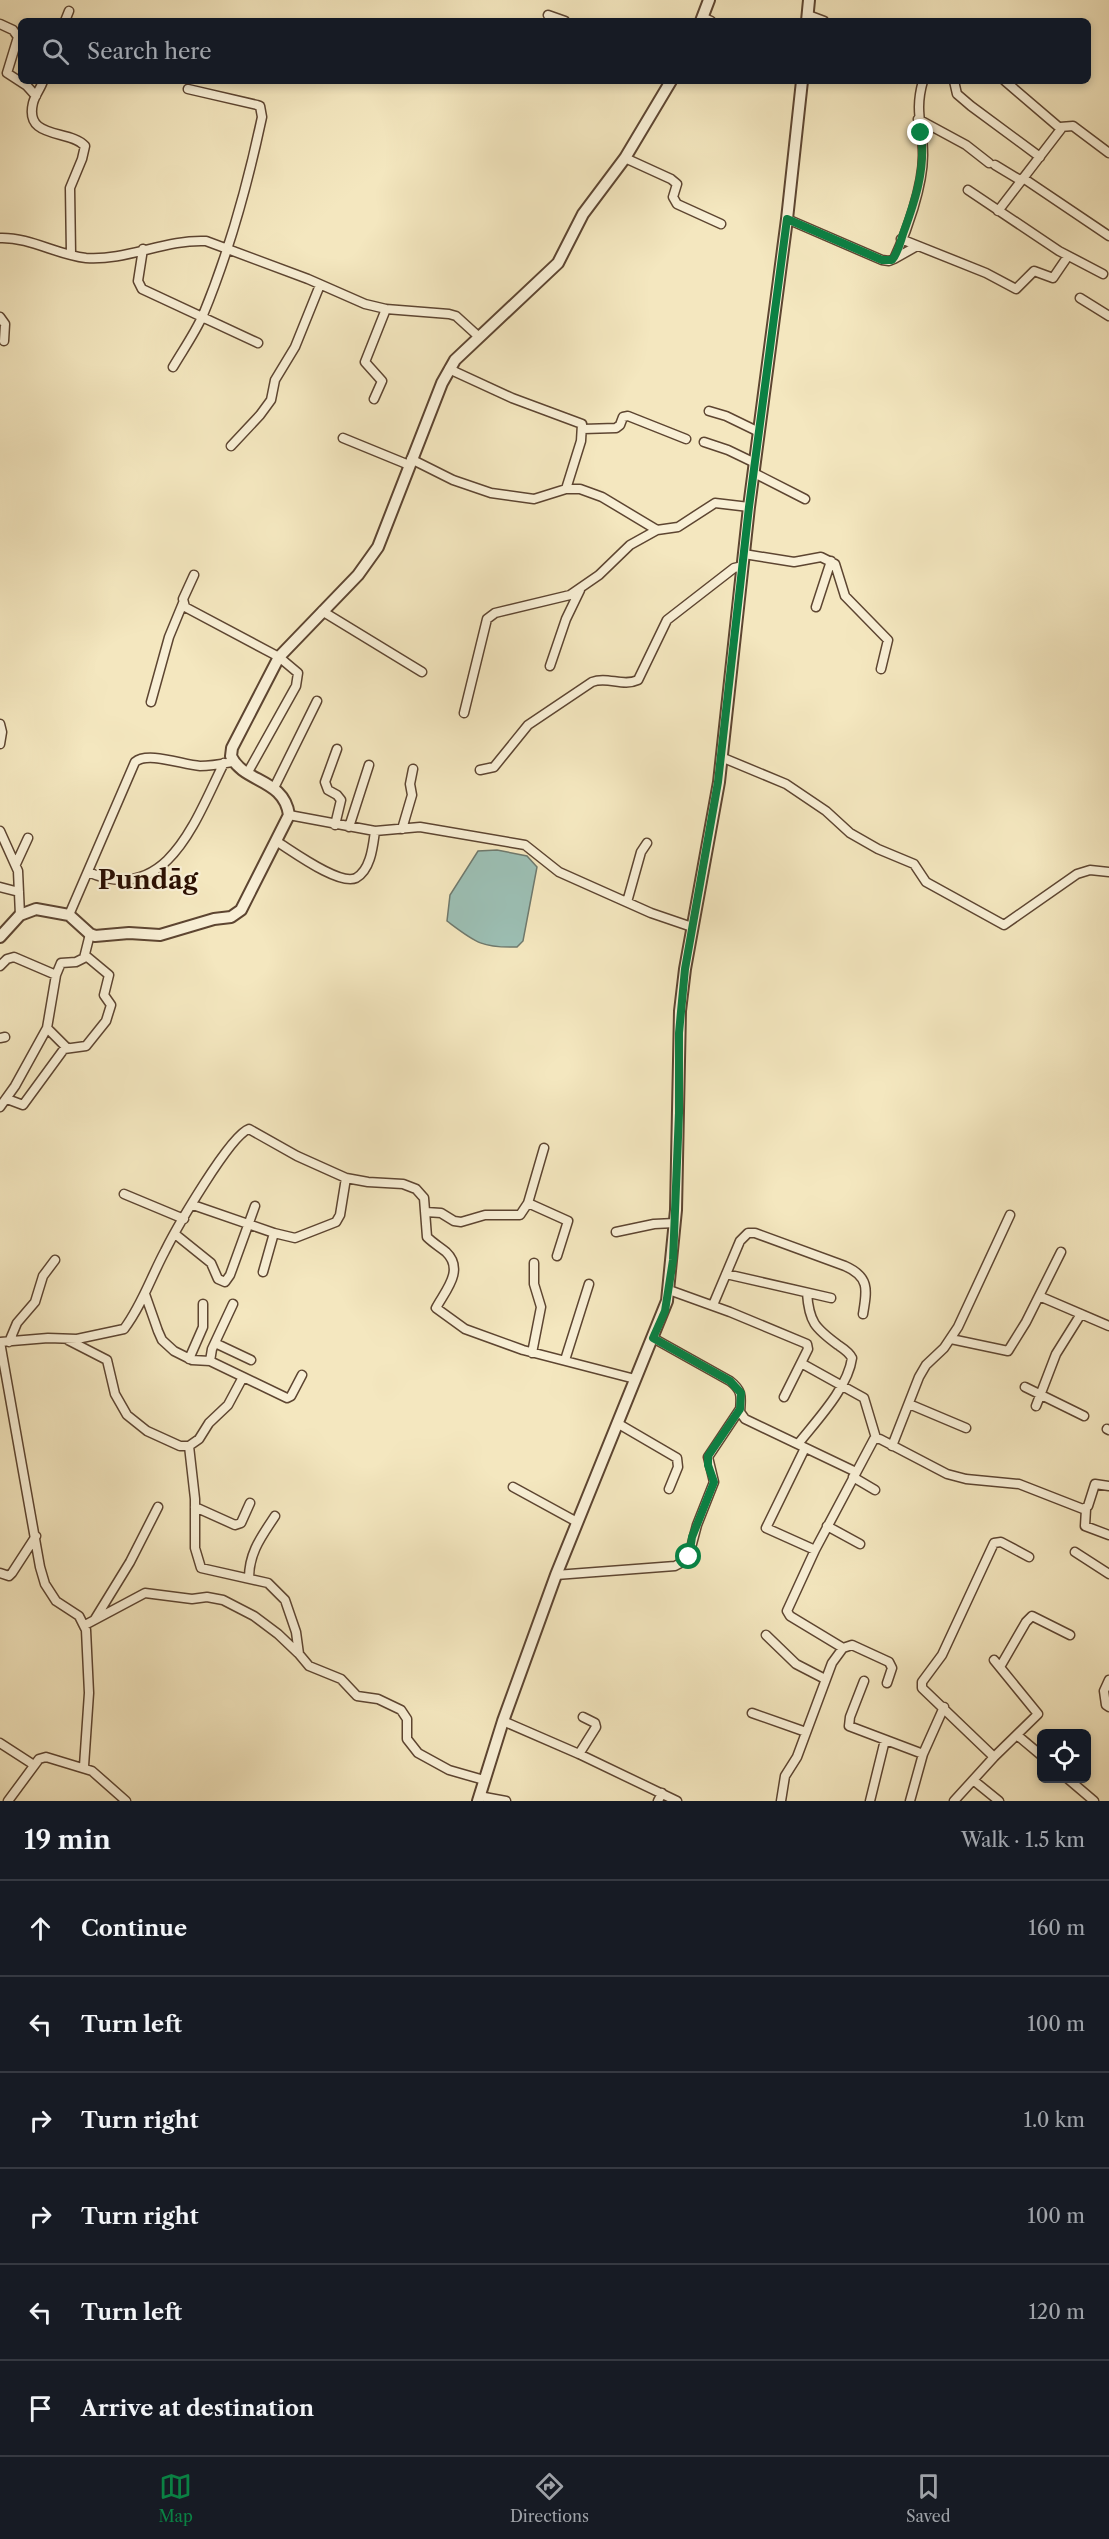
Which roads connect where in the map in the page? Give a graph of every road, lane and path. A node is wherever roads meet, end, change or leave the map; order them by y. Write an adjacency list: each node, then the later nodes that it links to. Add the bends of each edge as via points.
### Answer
1 (709, 0): 7 (street)
2 (809, 0): 8 (street)
3 (69, 11): 5 (street)
4 (548, 15): 6 (street)
5 (66, 18)
6 (556, 18)
7 (705, 18)
8 (808, 18)
9 (0, 24): 11 (street)
10 (18, 37): 12 (street, via 7,73)
11 (18, 37)
12 (18, 80)
13 (24, 84): 21 (street)
14 (42, 84): 21 (street)
15 (669, 84): 25 (street)
16 (802, 84): 30 (street)
17 (922, 84): 22 (street)
18 (955, 84): 26 (street, via 957,94)
19 (1009, 84): 23 (street)
20 (188, 89): 36 (street, via 257,105 262,111)
21 (36, 96): 38 (street, via 33,110 38,126 85,146 70,188)
22 (918, 119): 27 (street); 34 (street, via 923,146 921,173)
23 (1060, 127): 24 (street, via 1073,126); 26 (street)
24 (1109, 153)
25 (625, 158): 31 (street, via 671,179 677,184 673,197 678,204); 48 (street, via 583,214 558,263)
26 (1040, 158): 27 (street)
27 (1021, 180): 29 (street); 32 (street)
28 (968, 190): 29 (street)
29 (998, 211): 39 (street)
30 (787, 219): 40 (street, via 882,260); 56 (street)
31 (721, 224)
32 (1109, 236)
33 (0, 238): 38 (street, via 16,238)
34 (901, 239): 35 (street); 40 (street)
35 (917, 246): 39 (street, via 1016,289 1034,271 1053,278); 40 (street)
36 (227, 248): 37 (street, via 200,241); 42 (street); 45 (street)
37 (143, 249): 38 (street, via 96,257); 45 (street, via 138,281 142,289)
38 (71, 254)
39 (1068, 256): 41 (street)
40 (892, 260)
41 (1103, 274)
42 (320, 285): 44 (street); 60 (street, via 298,341 275,380 271,400)
43 (1080, 298): 46 (street)
44 (386, 309): 48 (street, via 456,316); 53 (street, via 365,362 382,381)
45 (202, 316): 50 (street); 51 (street)
46 (1109, 316)
47 (0, 317): 49 (street, via 5,324)
48 (478, 336): 52 (street)
49 (4, 341)
50 (258, 342)
51 (173, 367)
52 (448, 369): 55 (street, via 512,398 577,420); 61 (street)
53 (374, 399)
54 (709, 411): 56 (street)
55 (583, 429): 58 (street, via 616,428 628,416); 63 (street)
56 (759, 432): 62 (street)
57 (343, 438): 61 (street)
58 (686, 439)
59 (704, 442): 62 (street, via 728,450)
60 (231, 446)
61 (410, 462): 63 (street, via 491,493 534,499); 74 (street, via 378,547 358,575)
62 (755, 468): 64 (street); 65 (street)
63 (566, 489): 66 (street, via 580,489 602,497)
64 (806, 499)
65 (749, 507): 66 (street, via 716,503 678,527); 67 (street)
66 (657, 530): 71 (street, via 630,544)
67 (744, 554): 68 (street, via 794,562 821,557); 69 (street)
68 (831, 561): 73 (street); 77 (street, via 845,596 888,640)
69 (743, 566): 85 (street); 89 (street, via 734,568 667,620 638,680 629,684 599,679 586,685 528,724 494,767)
70 (194, 575): 72 (street)
71 (580, 590): 76 (street); 81 (street, via 495,613 487,619)
72 (183, 603): 75 (street, via 191,611); 80 (street)
73 (816, 607)
74 (322, 611): 75 (street); 78 (street)
75 (279, 657): 86 (street, via 232,748); 90 (street, via 297,670 298,681)
76 (550, 666)
77 (881, 669)
78 (422, 672)
79 (317, 701): 91 (street)
80 (151, 702)
81 (464, 713)
82 (0, 724): 83 (street)
83 (0, 744)
84 (337, 748): 93 (street, via 324,782 341,800)
85 (721, 757): 103 (street, via 786,784 850,833 914,864 926,882 1004,925 1077,874 1090,870); 109 (street)
86 (229, 762): 90 (street); 102 (street, via 190,834 150,874 124,880); 102 (street, via 198,766 150,758 135,762)
87 (369, 765): 94 (street)
88 (413, 770): 95 (street, via 412,795)
89 (480, 770)
90 (248, 772): 91 (street)
91 (274, 788): 92 (street)
92 (289, 815): 93 (street); 99 (street)
93 (335, 825): 94 (street)
94 (349, 827): 97 (street)
95 (402, 829): 97 (street); 106 (street, via 420,827 525,845 559,872)
96 (0, 831): 101 (street)
97 (375, 831): 99 (street, via 370,857 358,876 351,878 324,870)
98 (28, 838): 101 (street)
99 (276, 840): 110 (street, via 236,915 160,935)
100 (647, 843): 106 (street)
101 (16, 864): 105 (street)
102 (88, 872): 108 (street)
103 (1109, 872)
104 (0, 887): 105 (street)
105 (19, 892): 107 (street)
106 (627, 902): 109 (street)
107 (20, 915): 108 (street, via 36,909); 111 (street)
108 (69, 915): 110 (street)
109 (692, 927): 128 (street, via 680,1011)
110 (90, 934): 112 (street)
111 (0, 937)
112 (85, 955): 114 (street, via 81,960 61,963); 116 (street, via 109,975 104,995 111,1010 86,1046)
113 (0, 966): 114 (street, via 14,957)
114 (56, 975): 115 (street)
115 (47, 1028): 116 (street); 117 (street)
116 (67, 1048): 117 (street, via 23,1105)
117 (7, 1099): 118 (street)
118 (0, 1107)
119 (544, 1148): 122 (street)
120 (346, 1178): 123 (street, via 249,1129 240,1134 219,1161); 125 (street, via 412,1187 424,1198); 133 (street, via 336,1222 295,1238)
121 (124, 1194): 127 (street)
122 (528, 1203): 125 (street, via 516,1216 490,1215 461,1222 441,1213); 136 (street, via 568,1221)
123 (193, 1205): 127 (street); 129 (street)
124 (255, 1206): 129 (street)
125 (426, 1212): 158 (street, via 427,1236 448,1254 454,1266 453,1278 436,1309 465,1329)
126 (1010, 1215): 155 (street)
127 (184, 1219): 132 (street)
128 (675, 1223): 131 (street); 142 (street)
129 (247, 1224): 132 (street, via 225,1282 218,1279 211,1263); 133 (street)
130 (749, 1226): 134 (street)
131 (616, 1232)
132 (175, 1233): 143 (street)
133 (274, 1233): 139 (street)
134 (744, 1236): 140 (street); 150 (street, via 756,1233 858,1273 865,1283)
135 (1061, 1252): 145 (street)
136 (557, 1256)
137 (55, 1260): 156 (street, via 43,1276 35,1302)
138 (534, 1263): 158 (street, via 534,1284 542,1307)
139 (263, 1272)
140 (726, 1274): 144 (street); 149 (street)
141 (589, 1284): 160 (street)
142 (669, 1290): 149 (street); 153 (street)
143 (145, 1293): 154 (street, via 124,1329); 159 (street, via 162,1340)
144 (807, 1293): 146 (street); 167 (street, via 810,1316 819,1330 851,1356 851,1368)
145 (1039, 1296): 151 (street); 155 (street, via 1008,1351)
146 (831, 1298)
147 (203, 1304): 159 (street, via 203,1327)
148 (233, 1304): 157 (street)
149 (713, 1305): 163 (street, via 804,1341 808,1347)
150 (863, 1314)
151 (1081, 1314): 152 (street); 170 (street, via 1056,1354)
152 (1109, 1326)
153 (653, 1338): 166 (street); 175 (street, via 739,1388)
154 (65, 1339): 156 (street); 180 (street, via 107,1360 117,1401 137,1425 166,1441)
155 (951, 1339): 173 (street, via 926,1365)
156 (3, 1342): 169 (street)
157 (215, 1342): 161 (street); 162 (street)
158 (532, 1353): 160 (street)
159 (189, 1359): 162 (street)
160 (565, 1359): 166 (street)
161 (252, 1360)
162 (210, 1361): 165 (street)
163 (801, 1363): 167 (street); 172 (street)
164 (302, 1375): 165 (street, via 286,1398)
165 (243, 1377): 180 (street, via 228,1405)
166 (635, 1379): 177 (street)
167 (843, 1385): 179 (street, via 864,1398); 181 (street)
168 (1025, 1387): 170 (street)
169 (10, 1393): 171 (street); 196 (street)
170 (1040, 1395): 174 (street); 176 (street)
171 (0, 1396)
172 (784, 1397)
173 (909, 1404): 178 (street); 182 (street)
174 (1036, 1406)
175 (740, 1409): 181 (street, via 745,1419); 203 (street, via 708,1456 714,1482 688,1559 675,1566)
176 (1084, 1416)
177 (617, 1423): 186 (street, via 677,1458 678,1467); 193 (street)
178 (966, 1428)
179 (876, 1438): 182 (street); 183 (street)
180 (189, 1446): 190 (street)
181 (801, 1446): 183 (street); 198 (street, via 766,1528)
182 (892, 1446): 191 (street, via 947,1474 1019,1484)
183 (854, 1474): 187 (street); 194 (street)
184 (1109, 1486): 191 (street, via 1095,1484)
185 (513, 1487): 193 (street)
186 (669, 1489)
187 (875, 1490)
188 (250, 1503): 190 (street, via 241,1523 235,1526)
189 (158, 1507): 205 (street, via 134,1556)
190 (195, 1507): 204 (street, via 199,1565 205,1570)
191 (1086, 1509): 195 (street, via 1085,1526)
192 (275, 1516): 204 (street, via 253,1550)
193 (577, 1522): 203 (street)
194 (827, 1526): 197 (street); 198 (street)
195 (1109, 1535)
196 (36, 1536): 201 (street, via 12,1573); 206 (street, via 45,1584 56,1601 79,1616)
197 (860, 1544)
198 (815, 1550): 209 (street, via 787,1613)
199 (1075, 1552): 202 (street)
200 (1029, 1557): 215 (street, via 1001,1542 994,1544 942,1654 921,1682 922,1688)
201 (0, 1573)
202 (1109, 1574)
203 (556, 1575): 219 (street)
204 (249, 1578): 210 (street, via 268,1583 285,1600)
205 (94, 1620): 206 (street); 210 (street, via 145,1593 207,1597 224,1600 254,1616)
206 (85, 1625): 229 (street, via 89,1693)
207 (766, 1635): 211 (street, via 791,1659)
208 (1070, 1635): 221 (street, via 1032,1616 997,1664 1038,1712)
209 (843, 1648): 211 (street); 214 (street, via 855,1646 890,1662)
210 (299, 1654): 230 (street, via 309,1666 341,1679 356,1695 378,1699 402,1710 407,1719 407,1738 418,1753 449,1770)
211 (825, 1679): 220 (street)
212 (1109, 1680): 216 (street, via 1104,1690)
213 (864, 1681): 222 (street, via 849,1724)
214 (887, 1683)
215 (944, 1707): 226 (street); 227 (street)
216 (1109, 1707)
217 (752, 1713): 220 (street)
218 (583, 1717): 225 (street, via 596,1727)
219 (502, 1721): 225 (street); 230 (street)
220 (806, 1732): 239 (street, via 786,1776)
221 (1017, 1735): 224 (street); 227 (street)
222 (885, 1740): 226 (street); 240 (street)
223 (0, 1743): 228 (street)
224 (1037, 1752)
225 (579, 1754): 233 (street)
226 (923, 1754): 241 (street)
227 (994, 1757): 231 (street)
228 (34, 1765): 229 (street, via 46,1757); 235 (street)
229 (84, 1766): 236 (street)
230 (484, 1780): 234 (street)
231 (973, 1780): 242 (street); 243 (street)
232 (1072, 1783): 244 (street)
233 (660, 1797): 238 (street)
234 (478, 1798): 237 (street)
235 (8, 1801)
236 (126, 1801)
237 (506, 1801)
238 (677, 1801)
239 (781, 1801)
240 (870, 1801)
241 (910, 1801)
242 (954, 1801)
243 (999, 1801)
244 (1094, 1801)

